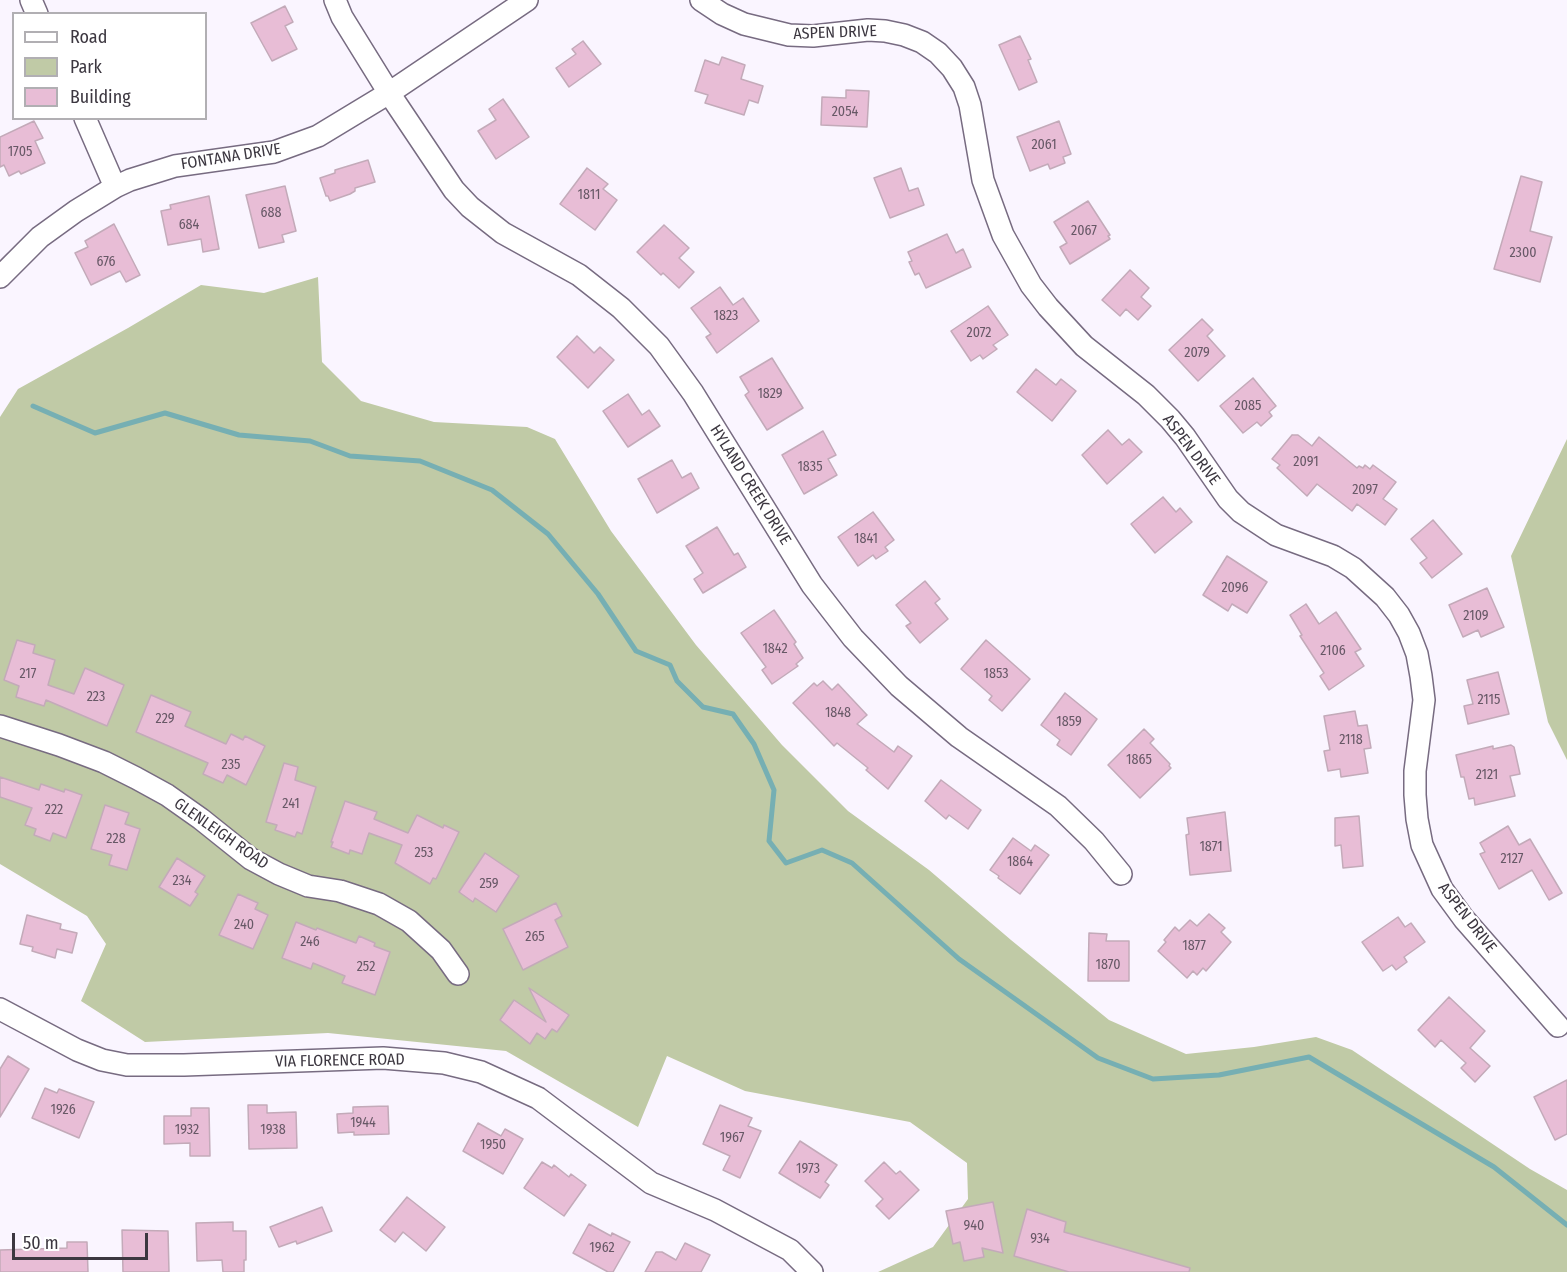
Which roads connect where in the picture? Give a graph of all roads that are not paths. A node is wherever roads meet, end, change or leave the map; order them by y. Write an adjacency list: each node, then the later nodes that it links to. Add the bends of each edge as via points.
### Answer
1 (334, 0): 4 (street, HYLAND CREEK DRIVE)
2 (527, 0): 4 (street, FONTANA DRIVE)
3 (701, 0): 12 (street, ASPEN DRIVE, via 744,24 789,35 868,30 904,35 922,42 952,68 970,105 983,180 1003,235 1048,307 1084,346 1170,419 1241,512 1276,535 1333,556 1353,568 1378,589 1399,615 1413,643 1422,676 1423,712 1415,771 1416,819 1422,845 1442,889 1464,919)
4 (389, 93): 6 (street, FONTANA DRIVE, via 334,127 297,144 248,156 175,166); 9 (street, HYLAND CREEK DRIVE, via 454,190 470,207 503,233 579,275 621,308 659,346 693,393 812,585 878,665 959,737 1058,806)
5 (86, 120): 6 (street)
6 (115, 187): 7 (street, FONTANA DRIVE, via 40,237)
7 (0, 277)
8 (0, 726): 10 (street, GLENLEIGH ROAD, via 104,762 136,778 167,795 251,859 279,874 308,886 340,891 379,904 409,921 441,950)
9 (1121, 874)
10 (458, 974)
11 (0, 1009): 13 (street, VIA FLORENCE ROAD, via 77,1050 127,1065 383,1058 444,1063 481,1072 538,1098 651,1183 715,1210 790,1250)
12 (1558, 1026)
13 (812, 1272)

